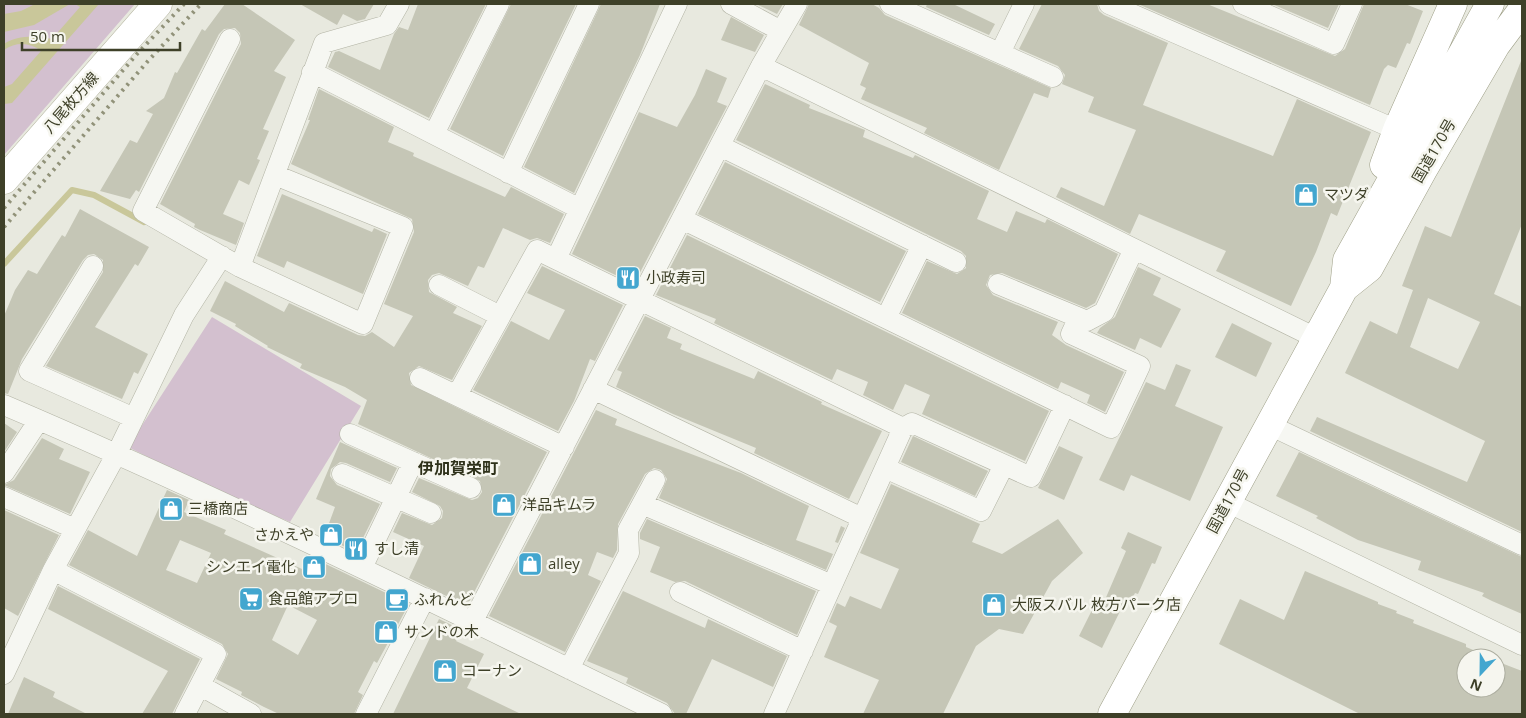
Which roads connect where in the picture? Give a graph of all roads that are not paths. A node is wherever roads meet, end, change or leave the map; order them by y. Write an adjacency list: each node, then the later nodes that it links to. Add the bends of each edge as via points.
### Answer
1 (158, 4): 30 (main road, 八尾枚方線)
2 (399, 4): 22 (street, via 387,26 324,43)
3 (499, 4): 26 (street)
4 (589, 4): 28 (street)
5 (677, 4): 31 (street)
6 (731, 4): 18 (street)
7 (797, 4): 18 (street)
8 (890, 4): 16 (street)
9 (1024, 4): 20 (street)
10 (1108, 4): 25 (street)
11 (1352, 4): 15 (street, via 1334,44)
12 (1453, 4): 25 (main road)
13 (1490, 4): 24 (main road, 国道170号)
14 (1507, 4): 24 (main road, via 1438,108)
15 (1247, 5)
16 (913, 9): 20 (street)
17 (1522, 10): 43 (main road, 国道170号, via 1496,45 1369,268)
18 (781, 32): 21 (street)
19 (230, 39): 35 (street, via 143,211)
20 (1000, 53): 23 (street)
21 (761, 66): 27 (street); 34 (street)
22 (312, 72): 26 (street); 29 (street)
23 (1053, 77)
24 (1423, 122): 37 (main road, 国道170号)
25 (1397, 130): 37 (main road)
26 (434, 134): 28 (street)
27 (720, 146): 32 (street); 33 (street)
28 (508, 172): 31 (street)
29 (275, 175): 40 (street); 40 (street, via 404,227 363,324)
30 (4, 180)
31 (578, 208): 36 (street)
32 (682, 219): 44 (street); 46 (street)
33 (922, 245): 38 (street); 46 (street)
34 (1134, 249): 47 (street, via 1104,312 1087,321); 48 (street)
35 (222, 256): 40 (street); 54 (street, via 184,314)
36 (556, 259): 44 (street); 45 (street, via 537,250)
37 (1347, 260): 43 (main road, 国道170号)
38 (956, 262)
39 (94, 266): 54 (street, via 29,371)
40 (240, 267)
41 (998, 284): 47 (street)
42 (439, 285): 45 (street)
43 (1344, 288): 48 (main road, 国道170号)
44 (640, 300): 50 (street); 57 (street)
45 (500, 316): 51 (street)
46 (886, 318): 53 (street)
47 (1078, 319): 53 (street, via 1071,334 1140,366 1111,428)
48 (1316, 338): 56 (main road, 国道170号)
49 (420, 378): 51 (street)
50 (594, 389): 59 (street); 73 (street)
51 (457, 395): 59 (street)
52 (4, 404): 55 (street)
53 (1065, 405): 62 (street, via 1031,478)
54 (134, 418): 60 (street)
55 (39, 420): 60 (street); 64 (street)
56 (1269, 425): 70 (main road, 国道170号); 75 (street)
57 (903, 428): 62 (street, via 912,423); 63 (street)
58 (350, 434): 61 (street)
59 (564, 447): 81 (street)
60 (117, 453): 74 (street); 76 (street)
61 (413, 462): 67 (street); 69 (street)
62 (1004, 465): 63 (street, via 981,511)
63 (885, 468): 73 (street)
64 (4, 474)
65 (342, 474): 69 (street)
66 (655, 480): 71 (street)
67 (471, 488)
68 (4, 497): 74 (street)
69 (396, 497): 72 (street); 76 (street)
70 (1227, 502): 82 (street); 92 (main road, 国道170号)
71 (642, 504): 78 (street); 84 (street, via 628,530 629,553)
72 (431, 513)
73 (862, 518): 78 (street)
74 (75, 529): 77 (street)
75 (1522, 545)
76 (362, 568): 80 (street)
77 (53, 570): 85 (street); 86 (street, via 216,654)
78 (832, 585): 83 (street)
79 (680, 592): 83 (street)
80 (425, 598): 81 (street); 89 (street)
81 (473, 622): 84 (street)
82 (1522, 645)
83 (803, 651): 91 (street)
84 (569, 669): 90 (street)
85 (4, 674)
86 (201, 686): 87 (street); 88 (street)
87 (185, 714)
88 (251, 714)
89 (366, 714)
90 (662, 714)
91 (774, 714)
92 (1112, 714)

